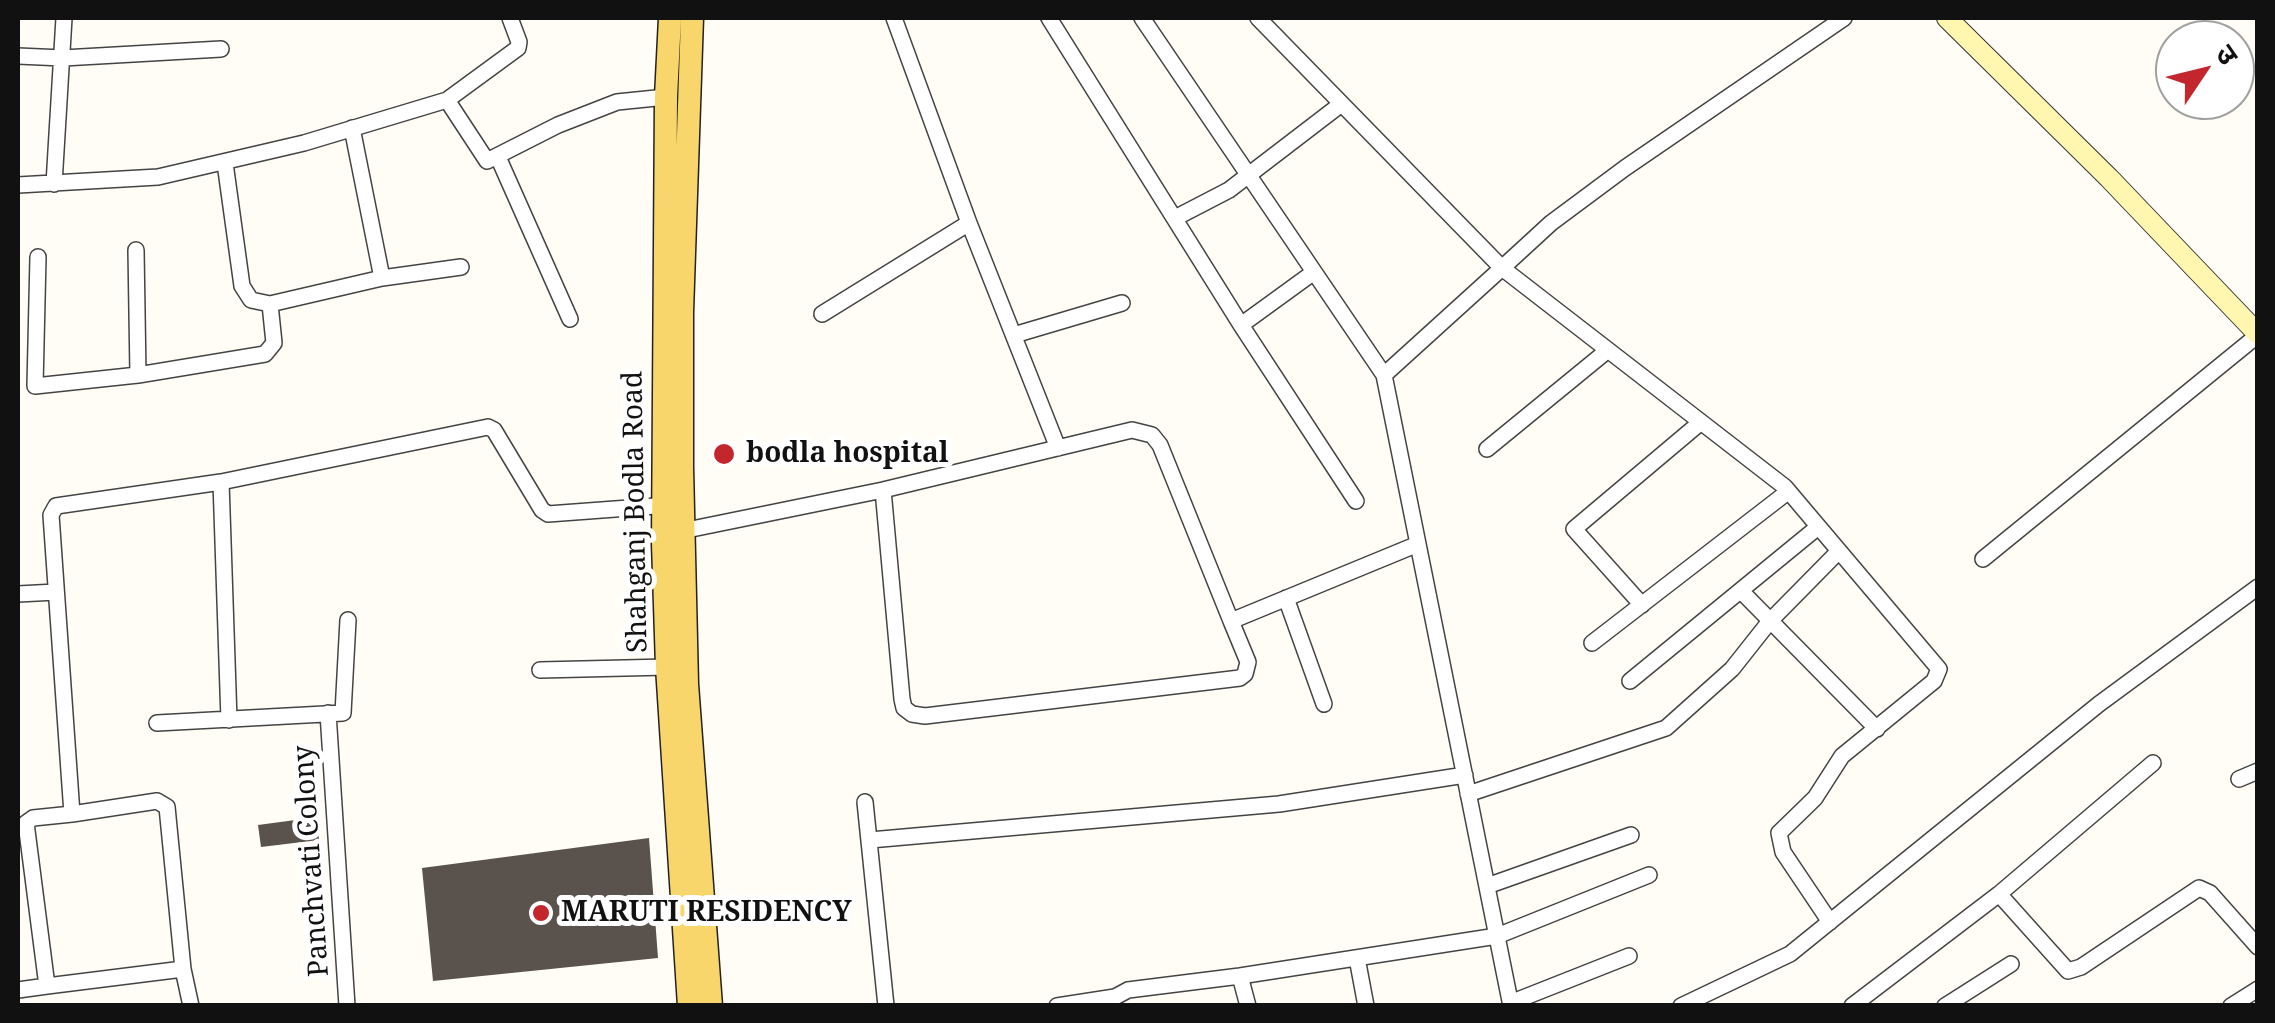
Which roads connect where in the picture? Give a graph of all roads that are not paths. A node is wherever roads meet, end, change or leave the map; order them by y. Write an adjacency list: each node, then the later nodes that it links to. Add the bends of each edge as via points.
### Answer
1 (64, 18): 13 (street)
2 (510, 18): 15 (street, via 518,48)
3 (670, 18): 14 (main road, Shahganj Bodla Road)
4 (692, 18): 50 (main road)
5 (894, 18): 24 (street)
6 (1050, 18): 23 (street)
7 (1142, 18): 20 (street)
8 (1258, 18): 16 (street)
9 (1844, 18): 28 (street, via 1625,168)
10 (1947, 18): 37 (main road)
11 (221, 49): 13 (street)
12 (18, 56): 13 (street)
13 (63, 58): 21 (street)
14 (666, 96): 18 (street, via 616,102); 50 (main road, Shahganj Bodla Road)
15 (447, 100): 17 (street); 18 (street, via 484,159)
16 (1340, 104): 20 (street); 28 (street)
17 (352, 128): 19 (street); 30 (street)
18 (498, 157): 34 (street)
19 (225, 163): 21 (street, via 158,177); 32 (street, via 242,286 252,300)
20 (1248, 175): 23 (street); 29 (street)
21 (54, 184): 22 (street)
22 (18, 185)
23 (1175, 218): 35 (street)
24 (969, 223): 33 (street); 36 (street)
25 (136, 250): 39 (street)
26 (38, 257): 41 (street)
27 (461, 267): 30 (street)
28 (1502, 268): 38 (street); 40 (street)
29 (1314, 272): 35 (street); 40 (street)
30 (382, 278): 32 (street)
31 (1122, 303): 36 (street)
32 (270, 304): 39 (street, via 274,343 265,354)
33 (822, 314)
34 (570, 319)
35 (1241, 325): 49 (street)
36 (1014, 335): 44 (street)
37 (2258, 335): 55 (street)
38 (1608, 350): 43 (street); 45 (street)
39 (138, 375): 41 (street)
40 (1384, 375): 53 (street)
41 (34, 386): 42 (street)
42 (18, 394)
43 (1701, 422): 47 (street); 61 (street, via 1574,529)
44 (1058, 448): 48 (street); 63 (street, via 1132,430 1152,435)
45 (1487, 449)
46 (221, 482): 50 (street, via 488,428 548,514); 58 (street, via 56,506 50,515); 72 (street)
47 (1785, 487): 51 (street); 61 (street, via 1785,494)
48 (883, 490): 52 (street); 63 (street, via 902,700 912,714 1240,678 1248,662)
49 (1356, 502)
50 (673, 505): 52 (main road)
51 (1818, 527): 54 (street); 57 (street)
52 (674, 532): 66 (main road, Shahganj Bodla Road); 70 (main road)
53 (1418, 544): 60 (street); 77 (street)
54 (1838, 552): 64 (street); 74 (street, via 1939,669 1934,681)
55 (1983, 559)
56 (2258, 586): 87 (street, via 2109,696)
57 (1740, 591): 64 (street); 68 (street)
58 (56, 592): 59 (street); 81 (street)
59 (18, 594)
60 (1286, 598): 63 (street); 69 (street)
61 (1642, 605): 65 (street)
62 (348, 620): 71 (street, via 343,712)
63 (1231, 621)
64 (1770, 621): 74 (street); 79 (street, via 1732,669 1666,728)
65 (1592, 643)
66 (667, 668): 67 (street); 70 (main road, Shahganj Bodla Road)
67 (540, 670)
68 (1630, 681)
69 (1324, 704)
70 (680, 713): 102 (main road, Shahganj Bodla Road); 103 (main road)
71 (328, 714): 72 (street); 101 (street, Panchvati Colony)
72 (229, 720): 73 (street)
73 (157, 723)
74 (1877, 728): 87 (street, via 1842,756 1779,833 1783,852)
75 (2153, 763): 86 (street)
76 (2258, 771): 78 (street)
77 (1464, 775): 79 (street); 83 (street, via 1280,804)
78 (2239, 778)
79 (1468, 794): 85 (street)
80 (865, 802): 83 (street)
81 (72, 814): 93 (street, via 157,801 167,808); 95 (street, via 32,818 25,826)
82 (1631, 835): 85 (street)
83 (870, 840): 104 (street)
84 (1650, 875): 88 (street)
85 (1487, 886): 88 (street)
86 (1999, 894): 89 (street, via 2068,972 2200,888); 109 (street)
87 (1830, 922): 108 (street, via 1790,954)
88 (1497, 936): 91 (street); 99 (street)
89 (2258, 947)
90 (1630, 956): 99 (street)
91 (1357, 958): 94 (street); 107 (street)
92 (2011, 964): 110 (street)
93 (184, 969): 95 (street); 100 (street)
94 (1240, 976): 98 (street, via 1128,990); 106 (street)
95 (47, 986): 97 (street)
96 (2258, 989): 111 (street)
97 (18, 990)
98 (1113, 1001): 105 (street)
99 (1511, 1004)
100 (191, 1006)
101 (347, 1006)
102 (689, 1006)
103 (711, 1006)
104 (886, 1006)
105 (1057, 1006)
106 (1248, 1006)
107 (1366, 1006)
108 (1681, 1006)
109 (1852, 1006)
110 (1945, 1006)
111 (2231, 1006)

